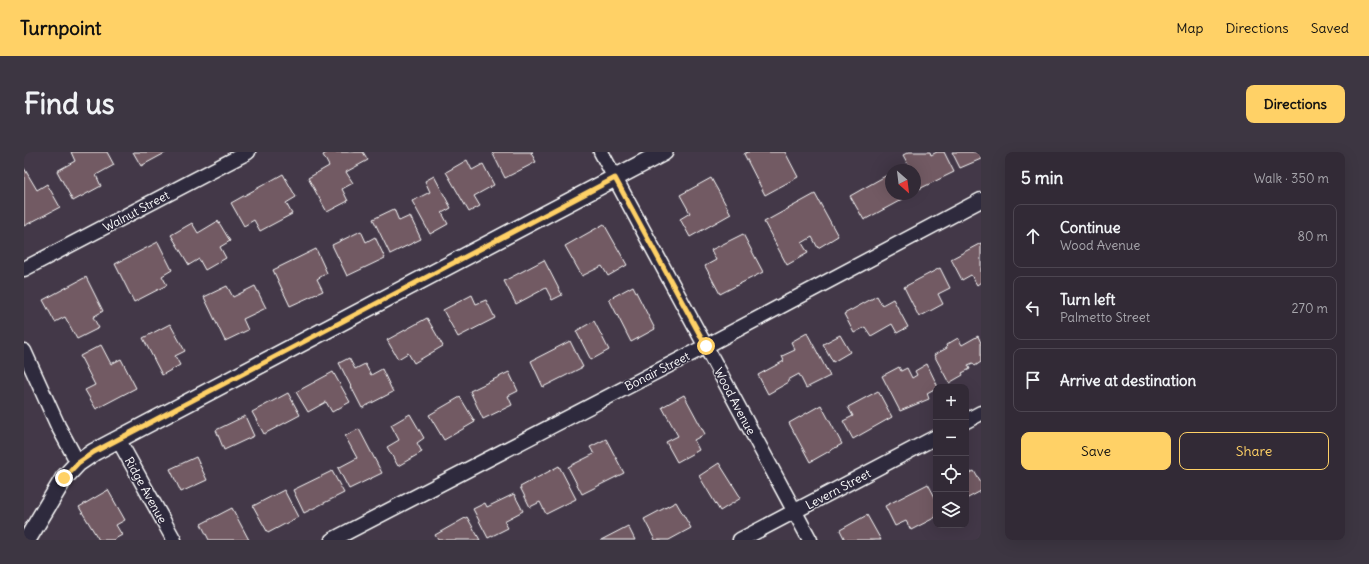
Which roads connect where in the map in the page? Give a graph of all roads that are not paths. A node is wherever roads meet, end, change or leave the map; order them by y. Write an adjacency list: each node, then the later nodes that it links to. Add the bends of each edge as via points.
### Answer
1 (248, 152): 6 (street, Walnut Street)
2 (601, 152): 4 (street, Wood Avenue)
3 (664, 152): 4 (street)
4 (615, 178): 7 (street, Wood Avenue); 11 (street)
5 (981, 200): 7 (street, Bonair Street)
6 (24, 269)
7 (706, 346): 14 (street, Wood Avenue); 17 (street, Bonair Street)
8 (24, 351): 13 (street)
9 (981, 413): 10 (street)
10 (968, 420)
11 (118, 439): 13 (street); 16 (street, Ridge Avenue)
12 (933, 439): 14 (street, Levern Street)
13 (78, 463): 15 (street, via 64,478)
14 (795, 511): 18 (street, Levern Street); 19 (street, Wood Avenue)
15 (27, 540)
16 (174, 540)
17 (332, 540)
18 (740, 540)
19 (810, 540)

